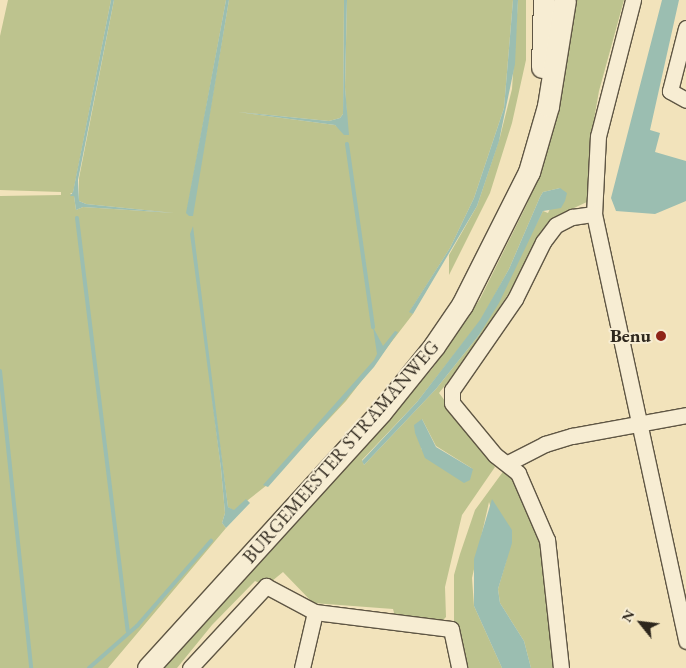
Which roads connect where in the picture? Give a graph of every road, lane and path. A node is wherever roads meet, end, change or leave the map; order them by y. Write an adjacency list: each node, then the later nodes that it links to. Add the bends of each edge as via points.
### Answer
1 (544, 0): 7 (main road, BURGEMEESTER STRAMANWEG, via 538,100)
2 (565, 0): 7 (main road, BURGEMEESTER STRAMANWEG, via 548,106 529,172)
3 (633, 0): 6 (street, via 598,136)
4 (686, 28): 5 (street, via 670,91)
5 (686, 100)
6 (594, 214): 9 (street); 10 (street, via 572,217 556,225 496,329 452,390 452,402 495,455)
7 (507, 217): 13 (main road, BURGEMEESTER STRAMANWEG, via 462,305 418,367 284,521)
8 (686, 415): 9 (street)
9 (640, 426): 10 (street, via 572,436 545,444); 12 (street)
10 (508, 464): 17 (street, via 518,473 547,540)
11 (315, 612): 14 (street, via 266,586); 15 (street); 16 (street, via 451,629)
12 (686, 642)
13 (148, 668)
14 (190, 668)
15 (302, 668)
16 (459, 668)
17 (561, 668)

